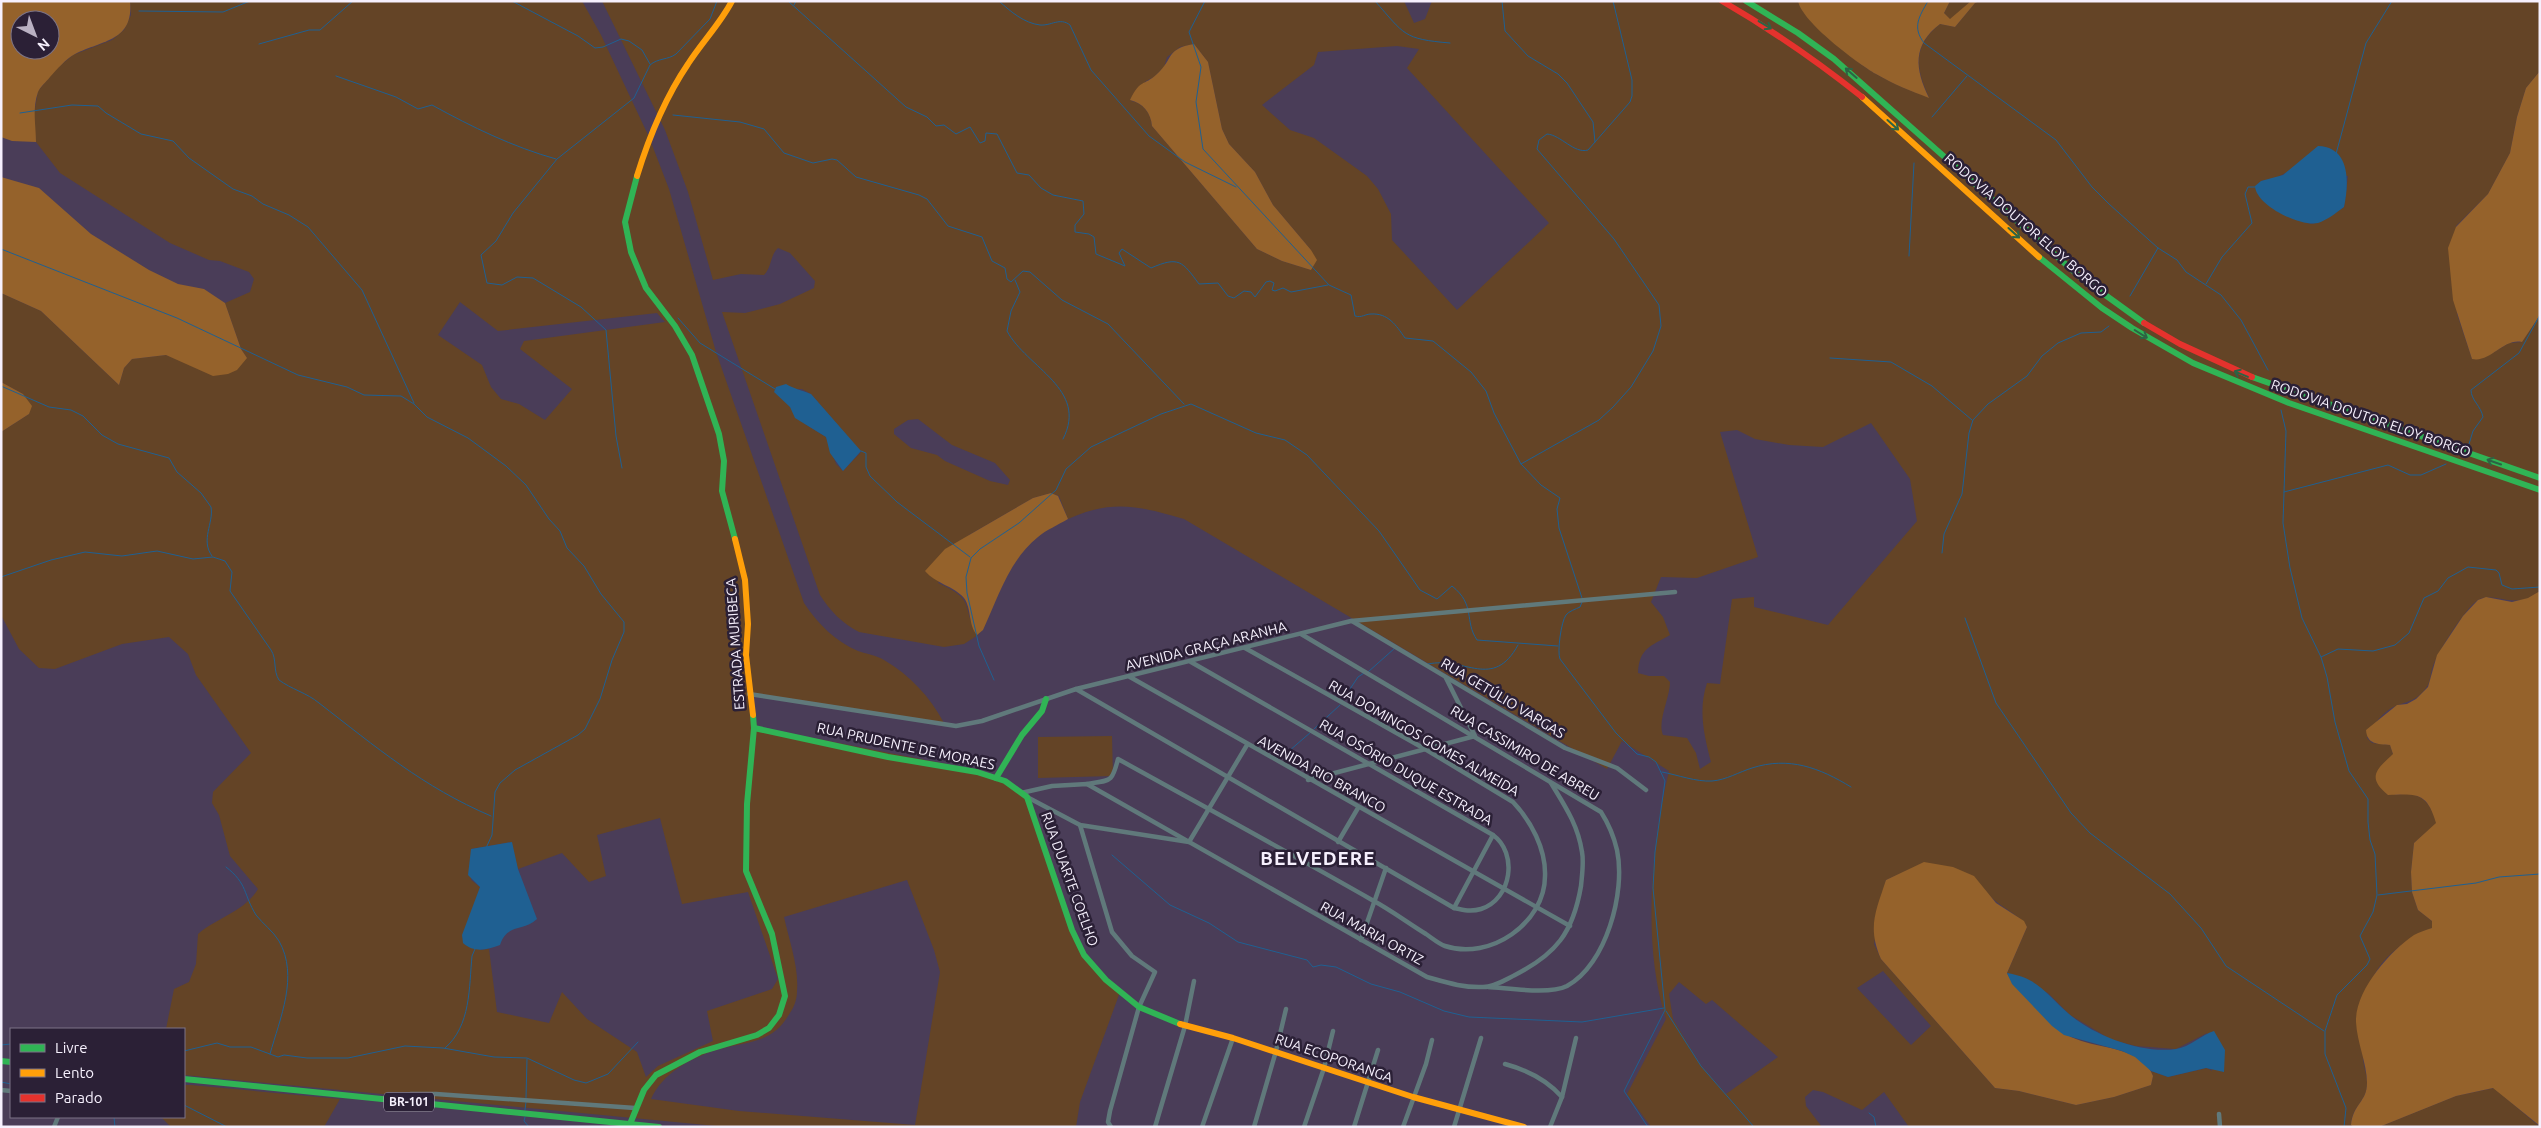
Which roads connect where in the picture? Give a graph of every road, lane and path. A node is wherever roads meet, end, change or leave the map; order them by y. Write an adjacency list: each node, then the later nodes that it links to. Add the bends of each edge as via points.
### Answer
1 (732, 1): 14 (main road, ESTRADA MURIBECA, via 673,89 647,145 625,222 631,252 646,288 692,355 719,434 724,462 722,490 745,580)
2 (1722, 1): 5 (main road, RODOVIA DOUTOR ELOY BORGO, one-way to 5, via 1773,30 1827,67 2062,276 2104,310 2150,340 2268,397)
3 (1746, 1): 4 (main road, RODOVIA DOUTOR ELOY BORGO, one-way to 3, via 2271,386 2215,363 2162,334 2116,305 2079,276 1834,59)
4 (2540, 478)
5 (2540, 490)
6 (1675, 592): 7 (street, AVENIDA GRAÇA ARANHA)
7 (1351, 621): 8 (street, AVENIDA GRAÇA ARANHA); 12 (street, RUA GETÚLIO VARGAS)
8 (1301, 634): 9 (street, AVENIDA GRAÇA ARANHA); 17 (street, RUA CASSIMIRO DE ABREU)
9 (1245, 648): 10 (street, AVENIDA GRAÇA ARANHA); 19 (street, RUA DOMINGOS GOMES ALMEIDA)
10 (1191, 662): 11 (street, AVENIDA GRAÇA ARANHA); 20 (street, RUA OSÓRIO DUQUE ESTRADA)
11 (1130, 677): 13 (street, AVENIDA GRAÇA ARANHA); 18 (street, AVENIDA RIO BRANCO)
12 (1446, 677): 17 (street); 26 (street, RUA GETÚLIO VARGAS, via 1565,748 1617,768)
13 (1076, 689): 15 (street, AVENIDA GRAÇA ARANHA); 22 (street)
14 (749, 694): 15 (street, AVENIDA GRAÇA ARANHA, via 956,726 982,721); 16 (main road, ESTRADA MURIBECA)
15 (1046, 699): 21 (main road, via 1042,711 1022,735)
16 (754, 728): 21 (main road, RUA PRUDENTE DE MORAES); 61 (main road, ESTRADA MURIBECA, via 747,804 746,871 769,926 780,964 785,996 782,1008 769,1028 757,1035 700,1052 663,1070 644,1090)
17 (1475, 736): 19 (street); 24 (street, RUA CASSIMIRO DE ABREU)
18 (1247, 745): 22 (street); 23 (street, AVENIDA RIO BRANCO)
19 (1425, 749): 20 (street); 39 (street, RUA DOMINGOS GOMES ALMEIDA, via 1513,802 1521,811 1536,836 1546,863)
20 (1369, 764): 23 (street); 31 (street, RUA OSÓRIO DUQUE ESTRADA)
21 (996, 778): 27 (main road, RUA PRUDENTE DE MORAES)
22 (1227, 778): 29 (street); 33 (street)
23 (1308, 780): 28 (street, AVENIDA RIO BRANCO)
24 (1551, 783): 40 (street, RUA MARIA ORTIZ, via 1574,820 1583,854 1577,908); 43 (street, RUA CASSIMIRO DE ABREU, via 1601,812 1607,822 1617,851 1618,891 1611,922 1601,951 1585,972 1567,986 1554,990)
25 (1087, 784): 27 (street, via 1052,786); 29 (street, RUA DOMINGOS GOMES ALMEIDA, via 1113,778 1118,759); 32 (street, RUA MARIA ORTIZ)
26 (1646, 790)
27 (1024, 795): 30 (street, RUA PRUDENTE DE MORAES); 44 (main road, RUA DUARTE COELHO, via 1084,956 1106,980)
28 (1358, 808): 33 (street); 35 (street, AVENIDA RIO BRANCO)
29 (1208, 809): 32 (street); 37 (street, RUA DOMINGOS GOMES ALMEIDA)
30 (1080, 825): 32 (street, RUA PRUDENTE DE MORAES); 44 (street, via 1112,932 1132,956 1155,972)
31 (1493, 835): 35 (street); 36 (street, RUA OSÓRIO DUQUE ESTRADA, via 1504,847 1509,861)
32 (1189, 842): 41 (street, RUA MARIA ORTIZ)
33 (1338, 842): 34 (street)
34 (1386, 868): 37 (street); 38 (street)
35 (1473, 872): 36 (street, AVENIDA RIO BRANCO); 38 (street)
36 (1503, 889): 38 (street, via 1483,908 1468,911); 39 (street, AVENIDA RIO BRANCO)
37 (1374, 901): 39 (street, RUA DOMINGOS GOMES ALMEIDA, via 1444,946 1461,949 1486,947 1506,939); 41 (street)
38 (1454, 908)
39 (1537, 908): 40 (street, AVENIDA RIO BRANCO)
40 (1570, 926): 43 (street, RUA MARIA ORTIZ, via 1557,947 1531,967 1500,983)
41 (1360, 940): 43 (street, RUA MARIA ORTIZ, via 1427,977 1456,986)
42 (1194, 980): 46 (street)
43 (1484, 987)
44 (1139, 1007): 46 (main road, RUA ECOPORANGA); 67 (street, via 1110,1112 1108,1122)
45 (1286, 1009): 53 (street)
46 (1185, 1026): 48 (main road, RUA ECOPORANGA); 68 (street)
47 (1333, 1031): 55 (street)
48 (1233, 1038): 53 (main road, RUA ECOPORANGA); 69 (street)
49 (1481, 1038): 62 (street)
50 (1576, 1038): 59 (street)
51 (1432, 1040): 58 (street)
52 (1378, 1050): 57 (street)
53 (1276, 1051): 55 (main road, RUA ECOPORANGA); 70 (street)
54 (1505, 1064): 59 (street, via 1521,1068)
55 (1324, 1068): 57 (main road, RUA ECOPORANGA); 71 (street)
56 (185, 1078): 60 (main road, BR-101)
57 (1368, 1083): 58 (main road, RUA ECOPORANGA); 72 (street)
58 (1413, 1097): 62 (main road, RUA ECOPORANGA); 73 (street)
59 (1562, 1097): 76 (street)
60 (393, 1100): 61 (street, via 411,1094 436,1094); 64 (main road, BR-101)
61 (635, 1108): 64 (main road, ESTRADA MURIBECA)
62 (1460, 1110): 65 (main road, RUA ECOPORANGA); 74 (street)
63 (2219, 1114): 77 (street)
64 (630, 1124): 66 (main road, BR-101)
65 (1505, 1124): 75 (main road, RUA ECOPORANGA)
66 (659, 1127)
67 (1111, 1127)
68 (1154, 1127)
69 (1202, 1127)
70 (1254, 1127)
71 (1304, 1127)
72 (1354, 1127)
73 (1404, 1127)
74 (1454, 1127)
75 (1524, 1127)
76 (1550, 1127)
77 (2220, 1127)

